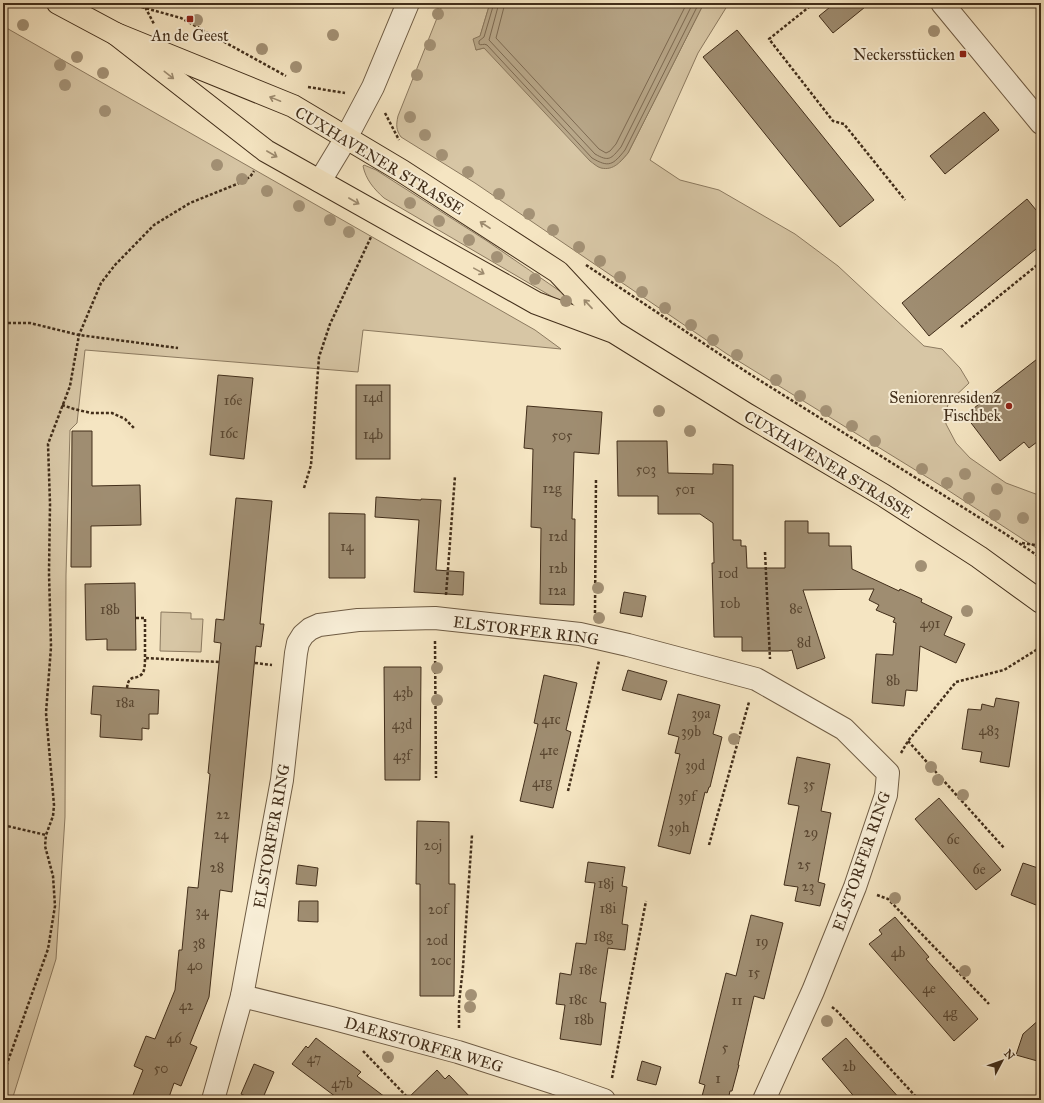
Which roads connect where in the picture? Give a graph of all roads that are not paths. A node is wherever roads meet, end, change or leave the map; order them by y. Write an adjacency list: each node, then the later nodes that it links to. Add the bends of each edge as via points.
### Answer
1 (58, 3): 4 (main road, CUXHAVENER STRASSE)
2 (408, 3): 6 (street, via 373,87)
3 (942, 3): 5 (street)
4 (116, 34): 6 (main road, CUXHAVENER STRASSE, one-way to 4, via 293,106); 7 (main road, CUXHAVENER STRASSE, one-way to 7, via 266,151)
5 (1041, 123)
6 (346, 138): 7 (street); 8 (main road, CUXHAVENER STRASSE, one-way to 6, via 558,272 402,171)
7 (320, 181): 8 (main road, CUXHAVENER STRASSE, one-way to 8, via 536,303)
8 (614, 332): 9 (main road, CUXHAVENER STRASSE, via 882,495 979,557)
9 (1041, 602)
10 (242, 996): 11 (street, DAERSTORFER WEG, via 458,1052 555,1083); 12 (street, ELSTORFER RING); 13 (street, ELSTORFER RING, via 282,780 298,643 303,635 319,625 358,620 440,619 580,634 764,683 844,729 888,773 886,795 855,887 814,991)
11 (607, 1092)
12 (213, 1100)
13 (764, 1100)

